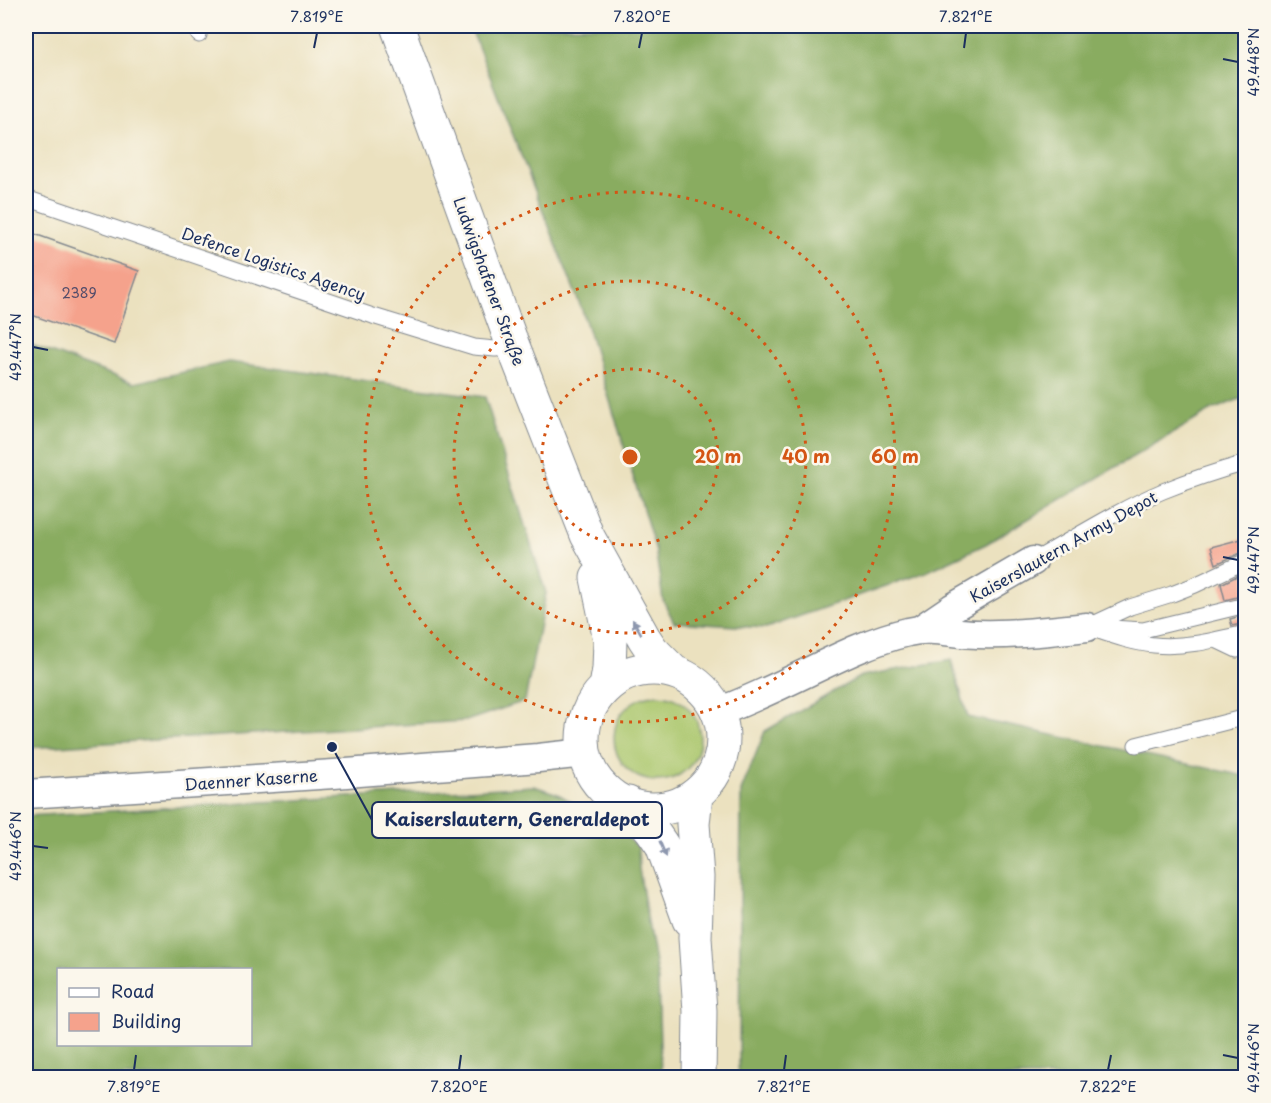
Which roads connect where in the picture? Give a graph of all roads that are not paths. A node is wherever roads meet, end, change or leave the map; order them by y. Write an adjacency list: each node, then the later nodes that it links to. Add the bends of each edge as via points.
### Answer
1 (397, 26): 3 (street, Ludwigshafener Straße)
2 (26, 198): 3 (lane, Defence Logistics Agency, via 474,347)
3 (513, 346): 5 (street, Ludwigshafener Straße)
4 (1245, 463): 6 (lane, Kaiserslautern Army Depot, via 1161,492)
5 (587, 535): 14 (street, Ludwigshafener Straße, one-way to 5, via 644,638); 15 (street, Ludwigshafener Straße, via 610,640)
6 (1033, 561): 10 (street, Kaiserslautern Army Depot)
7 (1245, 561): 9 (lane)
8 (1245, 605): 9 (lane, Kaiserslautern Army Depot, via 1143,630)
9 (1087, 627): 10 (street, Kaiserslautern Army Depot, via 995,634); 12 (lane, via 1152,645 1180,646)
10 (921, 629): 16 (street, Kaiserslautern Army Depot, via 846,654)
11 (1245, 633): 12 (lane)
12 (1216, 640): 13 (lane, via 1237,650)
13 (1245, 648)
14 (674, 672): 15 (street, via 644,669); 16 (street, via 701,687)
15 (606, 687): 19 (street, via 587,717)
16 (718, 712): 21 (street, via 723,737 720,761)
17 (1245, 717): 18 (lane)
18 (1136, 745)
19 (585, 753): 20 (street, Daenner Kaserne); 22 (street, via 602,786)
20 (26, 794)
21 (696, 795): 22 (street, via 658,808); 23 (street)
22 (628, 803): 23 (street, one-way to 23, via 662,845)
23 (695, 938): 24 (street)
24 (699, 1077)

